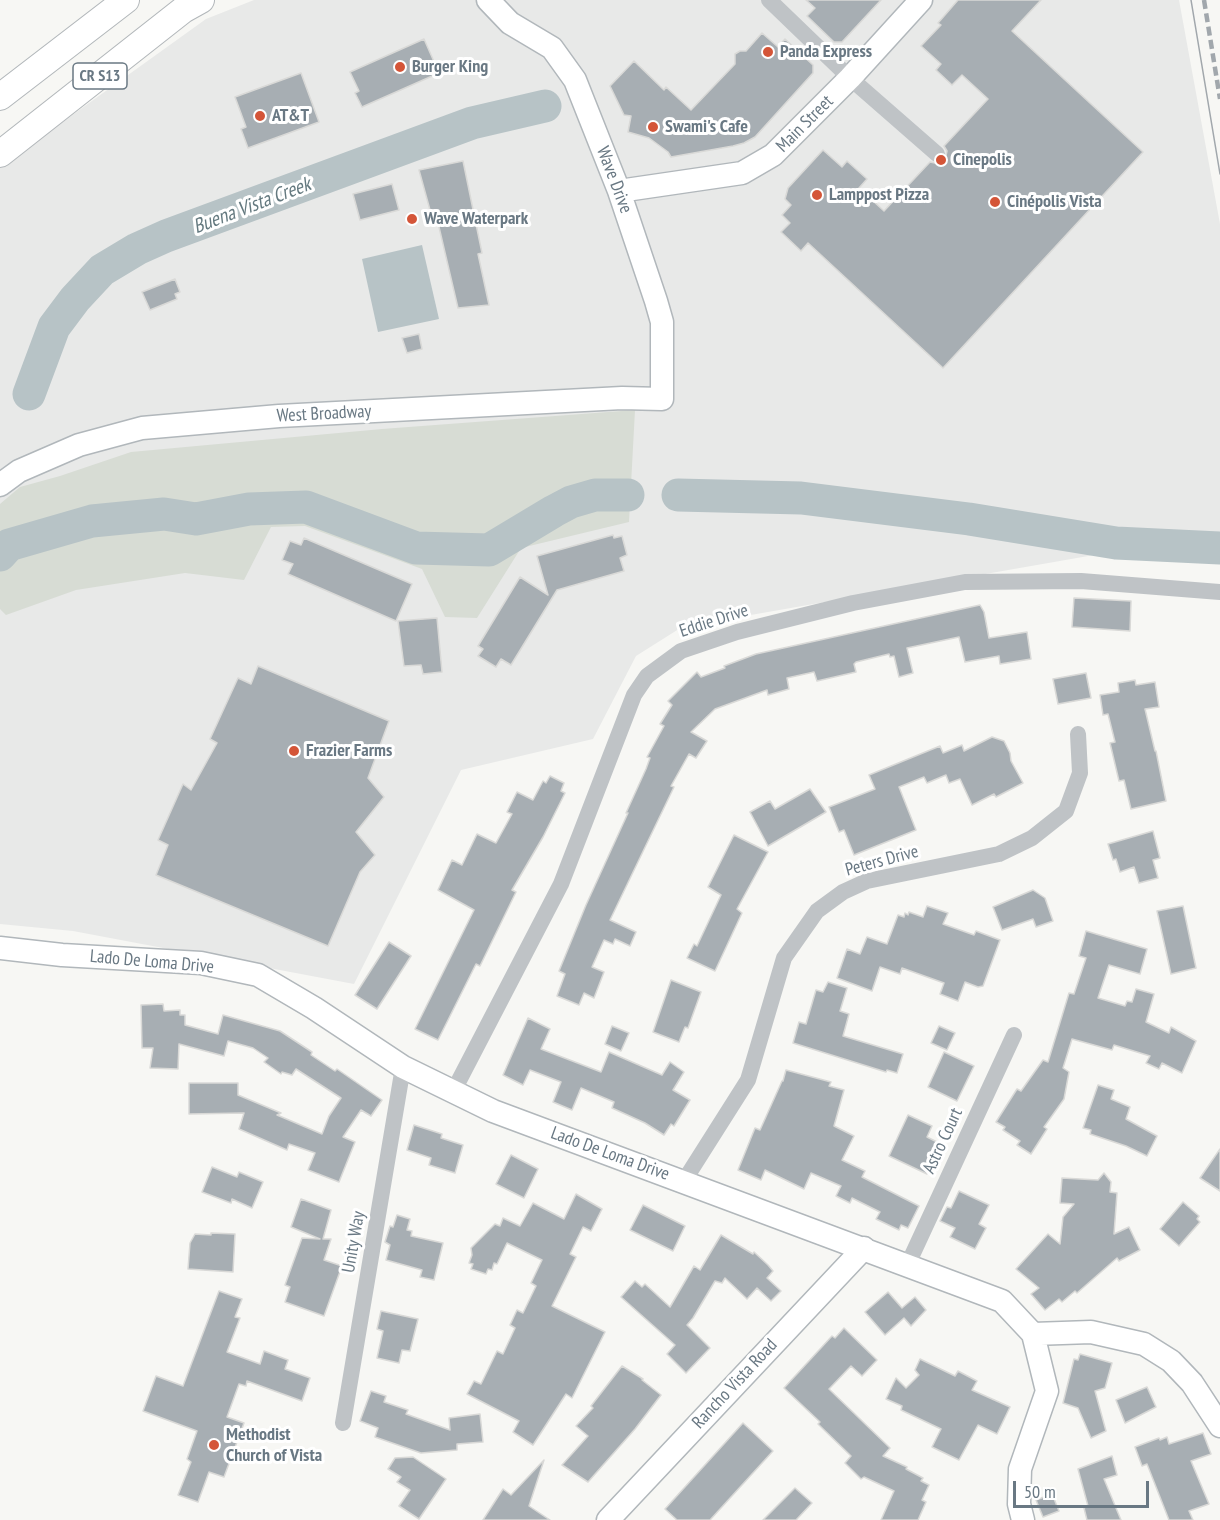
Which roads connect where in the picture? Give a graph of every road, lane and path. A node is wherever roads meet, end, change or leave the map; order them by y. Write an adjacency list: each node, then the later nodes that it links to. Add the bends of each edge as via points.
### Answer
1 (126, 0): 7 (main road, CR S13)
2 (201, 0): 8 (main road, CR S13, via 183,10)
3 (488, 0): 10 (street, Wave Drive, via 510,23 552,48 575,80)
4 (769, 0): 6 (street)
5 (921, 0): 6 (street, Main Street)
6 (850, 78): 9 (street); 10 (street, Main Street, via 774,155 742,173)
7 (0, 97)
8 (0, 154)
9 (937, 154)
10 (619, 191): 11 (street, Wave Drive, via 662,322)
11 (662, 399): 12 (street, West Broadway, via 279,416 142,429 79,445 19,471)
12 (0, 485)
13 (1220, 592): 18 (street, Eddie Drive, via 1081,581 965,582 853,603 737,632 681,651 647,676 634,695 561,884)
14 (1078, 734): 19 (street, Peters Drive, via 1080,772 1066,811 1032,838 999,854 867,882 843,892 818,911 784,958 747,1080)
15 (0, 948): 17 (street, Lado De Loma Drive, via 201,963 258,975)
16 (1014, 1035): 21 (street, Astro Court)
17 (403, 1067): 18 (street, Lado De Loma Drive); 23 (street, Unity Way)
18 (453, 1092): 19 (street, Lado De Loma Drive, via 493,1111)
19 (684, 1181): 20 (street, Lado De Loma Drive)
20 (864, 1248): 21 (street, Lado De Loma Drive); 25 (street, Rancho Vista Road)
21 (908, 1264): 22 (street, Lado De Loma Drive, via 1002,1300)
22 (1033, 1334): 24 (street, via 1091,1332 1144,1344 1171,1361 1192,1383); 26 (street, Lado De Loma Drive, via 1047,1391 1020,1469)
23 (343, 1423)
24 (1220, 1426)
25 (608, 1520)
26 (1023, 1520)

